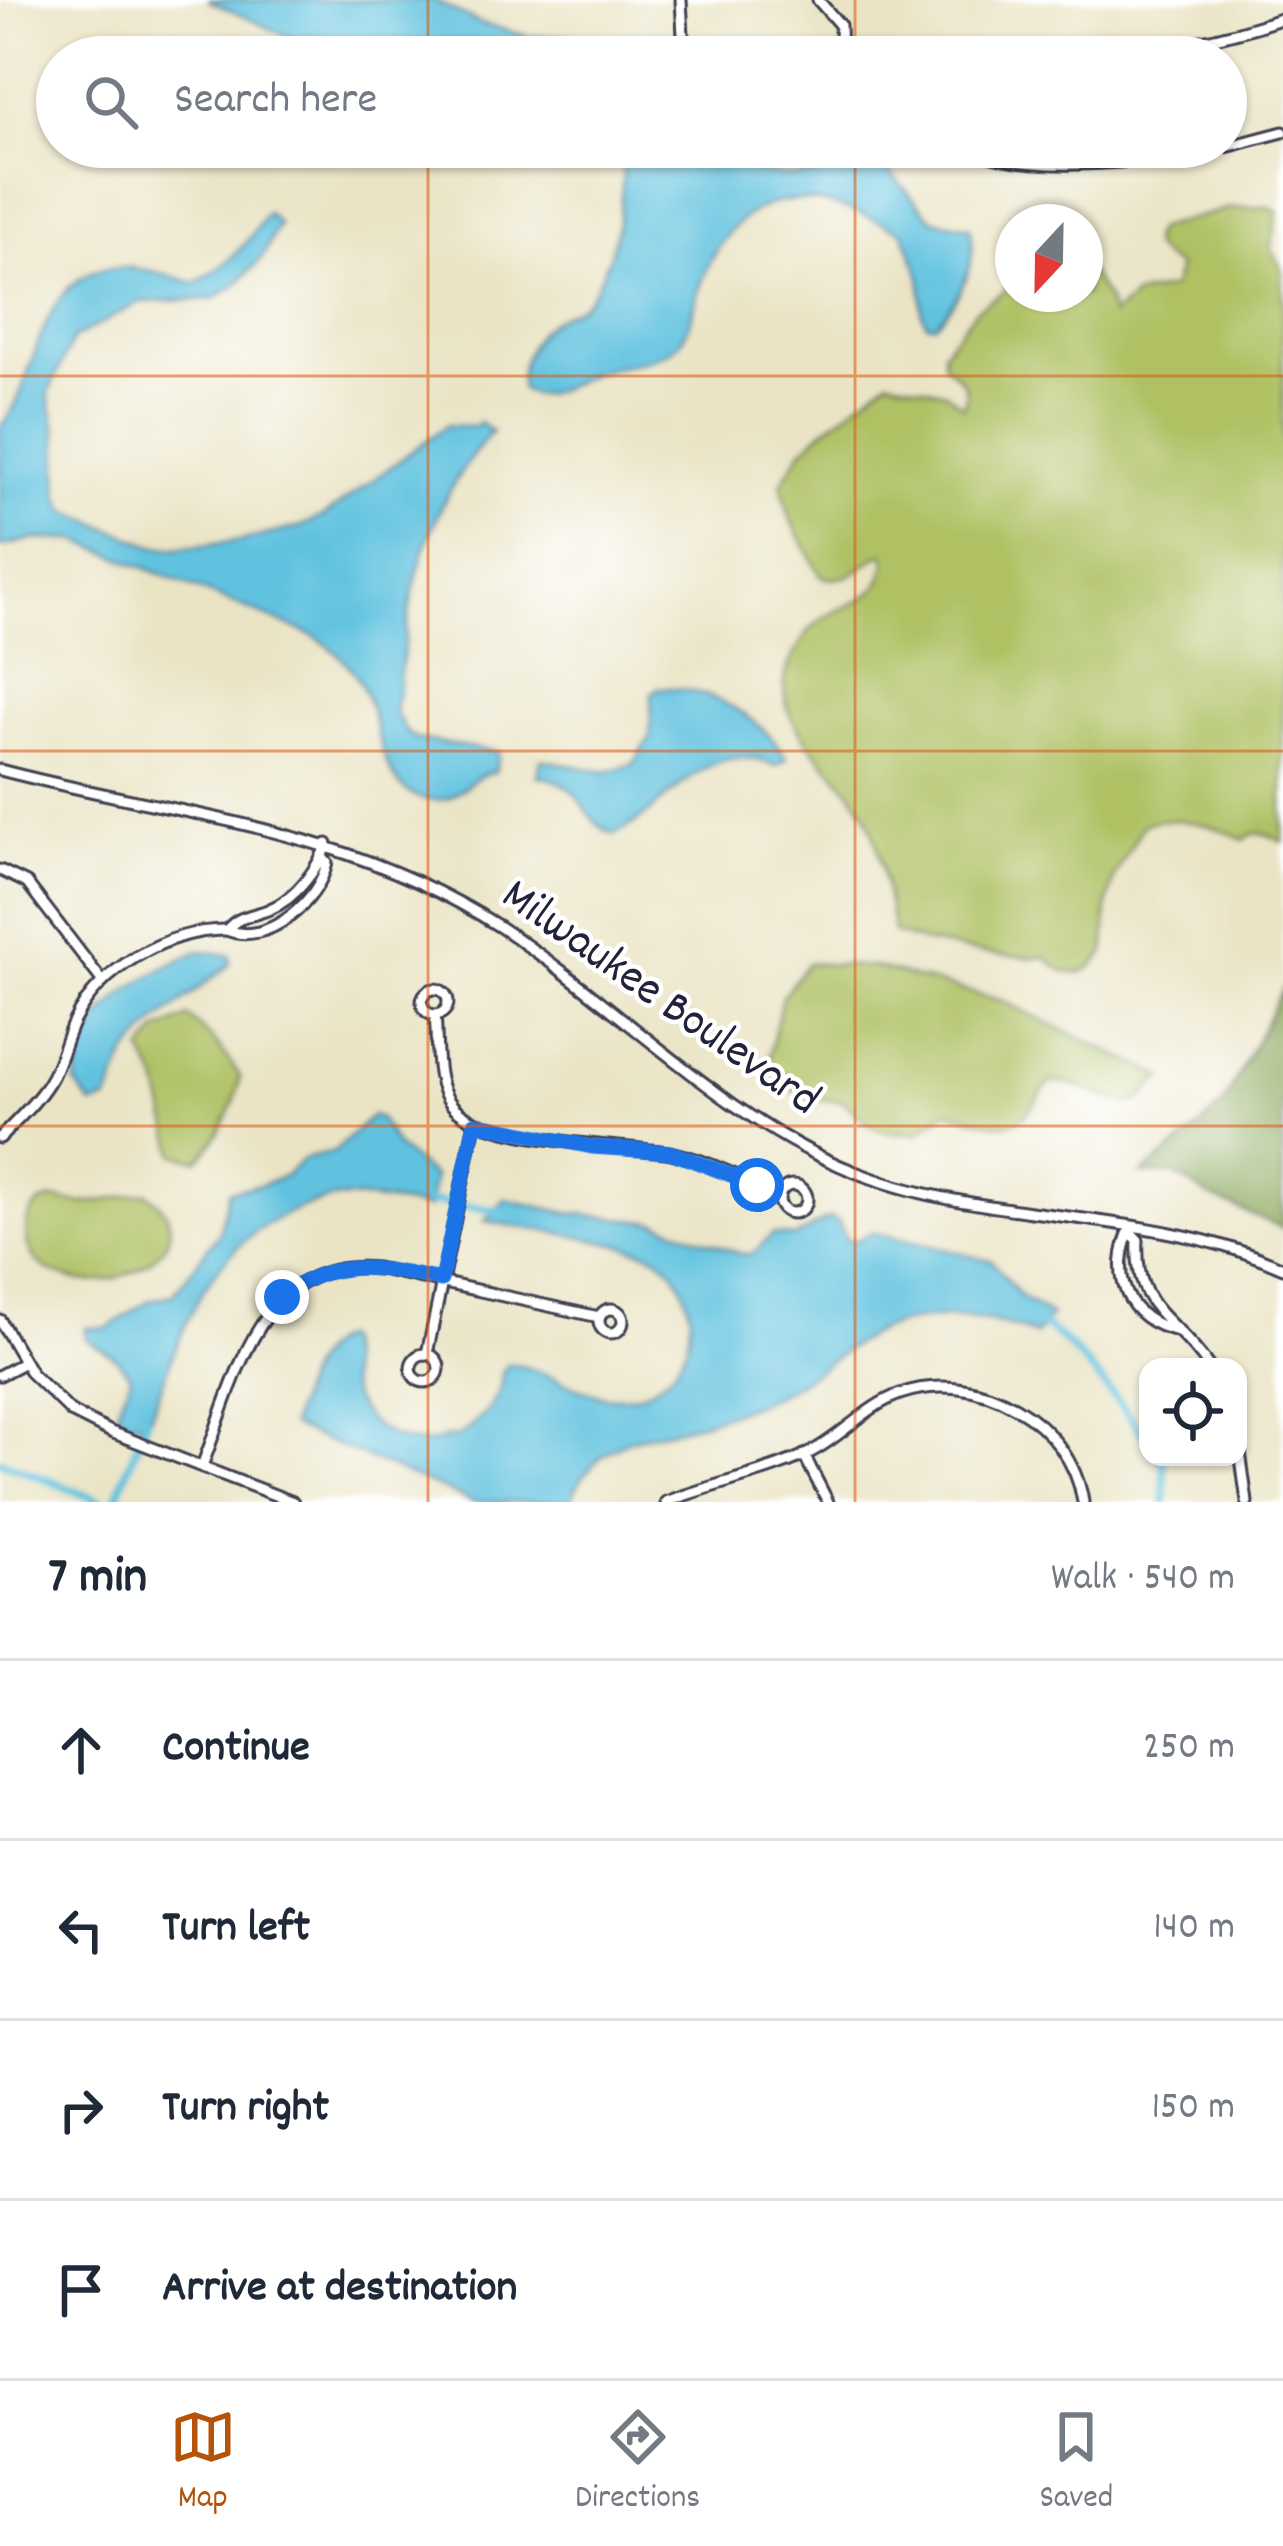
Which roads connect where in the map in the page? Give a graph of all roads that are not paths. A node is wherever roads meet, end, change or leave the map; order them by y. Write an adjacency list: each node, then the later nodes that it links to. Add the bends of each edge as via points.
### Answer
1 (681, 0): 4 (street)
2 (818, 0): 5 (street)
3 (1283, 18): 6 (street)
4 (684, 36)
5 (840, 36)
6 (1219, 36)
7 (1283, 132): 8 (street)
8 (1247, 141)
9 (0, 770): 10 (street, Milwaukee Boulevard)
10 (326, 844): 11 (street); 21 (street, Milwaukee Boulevard, via 392,868 499,927 774,1133 849,1169 916,1193)
11 (322, 857): 13 (street, via 299,890); 14 (street, via 318,892)
12 (0, 870): 16 (street, via 27,884)
13 (270, 910): 14 (street); 15 (street)
14 (275, 924): 15 (street)
15 (227, 930): 16 (street, via 168,939)
16 (103, 982): 19 (street, via 74,1021 49,1082)
17 (435, 1015): 18 (street, via 442,1088)
18 (475, 1123): 20 (street, via 592,1147 670,1152); 23 (street)
19 (0, 1138)
20 (780, 1195)
21 (1130, 1227): 22 (street, Milwaukee Boulevard, via 1212,1240); 24 (street); 25 (street, via 1120,1248)
22 (1283, 1268)
23 (441, 1280): 26 (street); 29 (street); 34 (street, via 360,1266 292,1288 258,1328)
24 (1140, 1282): 25 (street); 28 (street)
25 (1125, 1287): 28 (street, via 1149,1322)
26 (598, 1317)
27 (0, 1320): 31 (street)
28 (1179, 1331): 30 (street)
29 (427, 1354)
30 (1202, 1358)
31 (23, 1363): 32 (street); 34 (street, via 84,1420)
32 (0, 1376)
33 (803, 1455): 37 (street); 38 (street); 39 (street, via 897,1395 962,1387 995,1396 1039,1427 1075,1469)
34 (202, 1466): 36 (street)
35 (1242, 1466): 40 (street)
36 (293, 1502)
37 (666, 1502)
38 (828, 1502)
39 (1083, 1502)
40 (1246, 1502)

